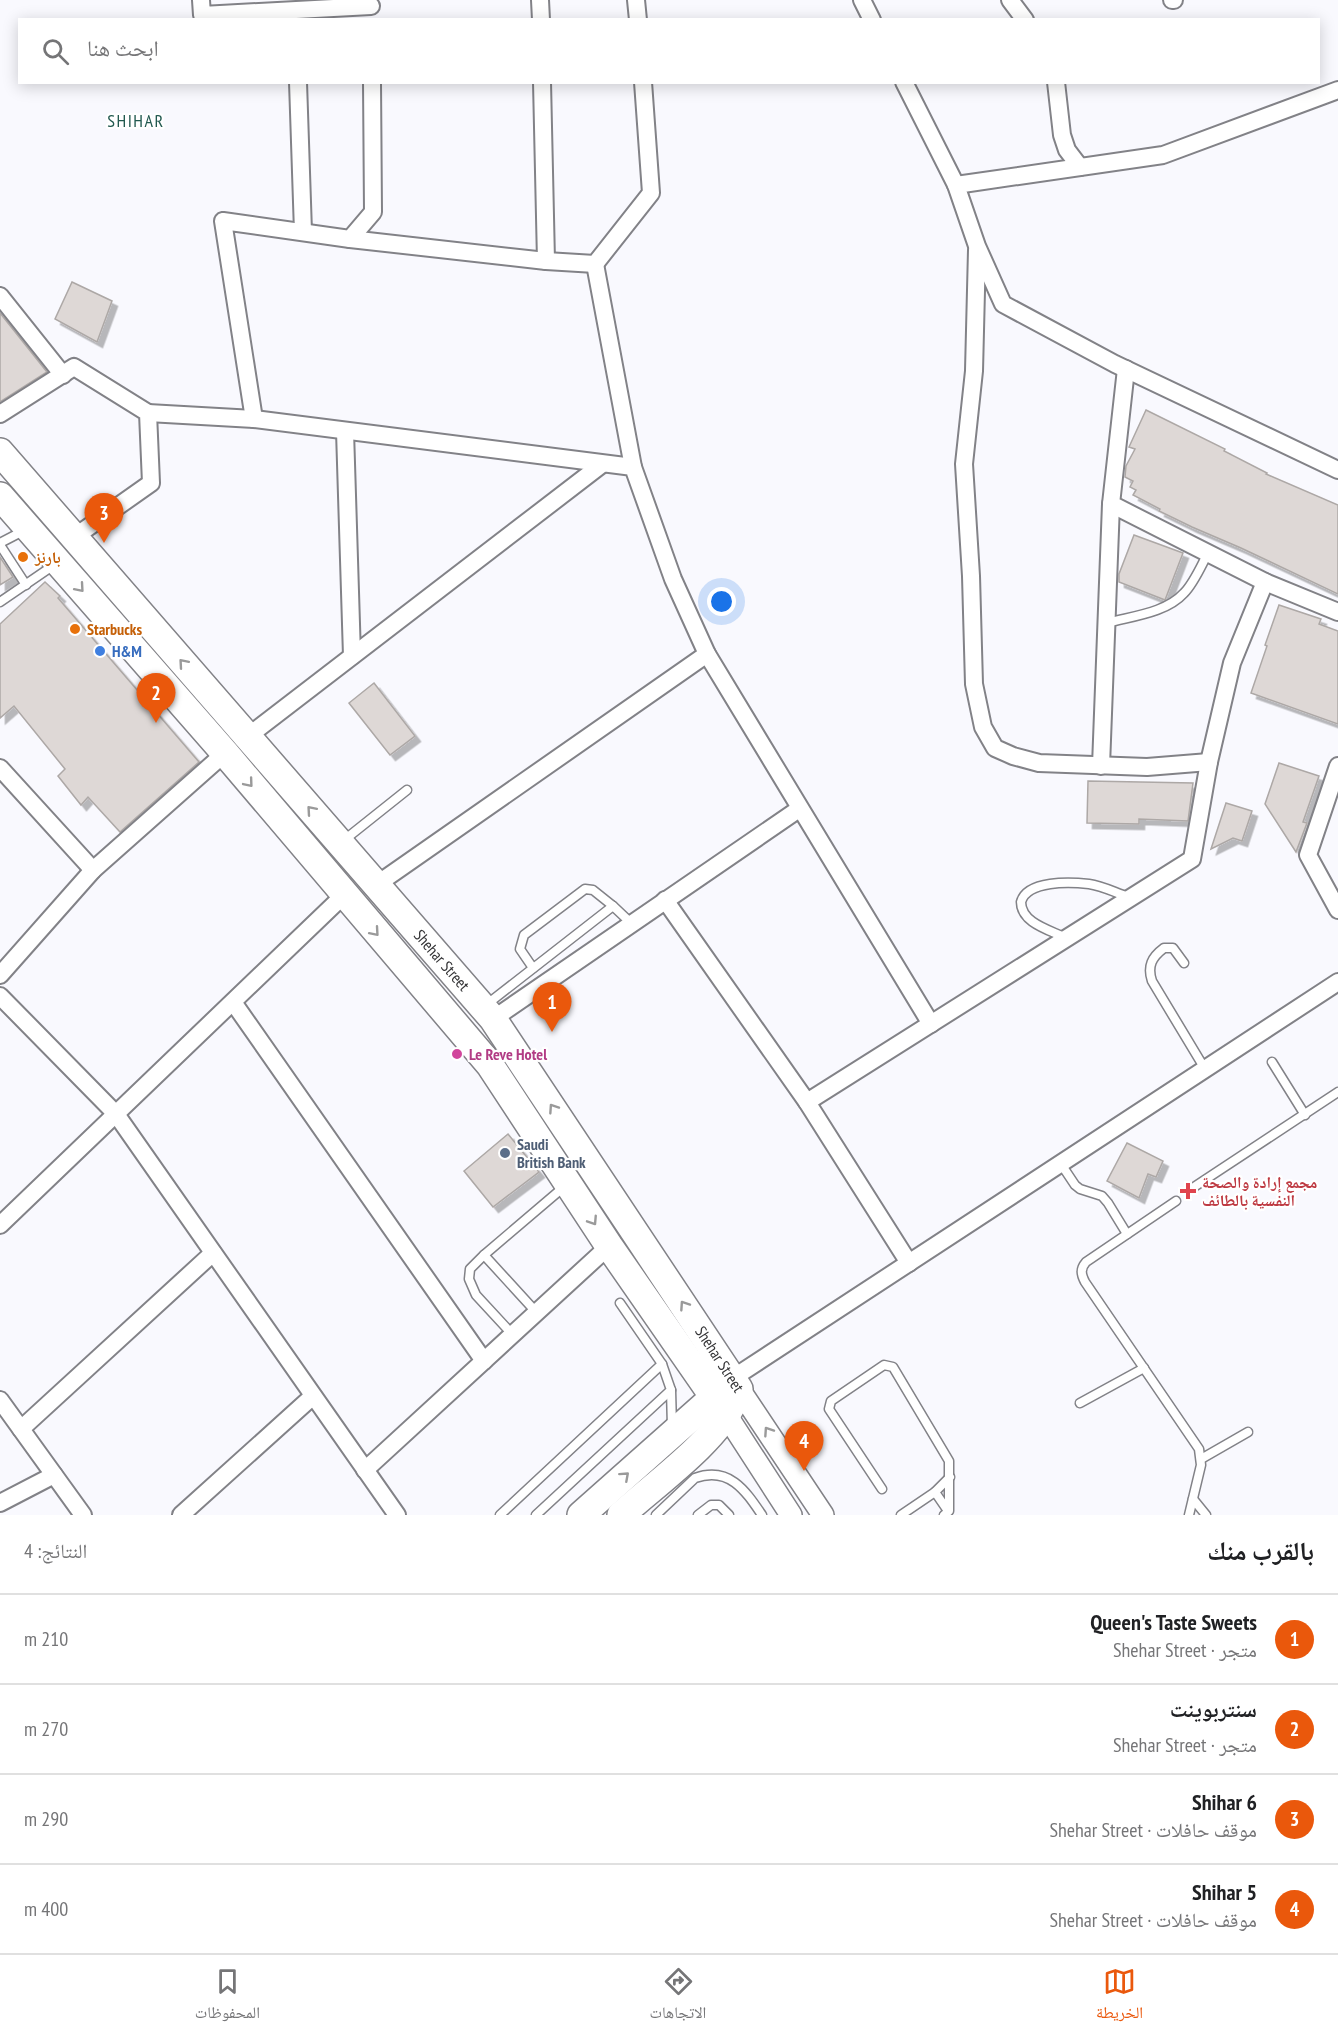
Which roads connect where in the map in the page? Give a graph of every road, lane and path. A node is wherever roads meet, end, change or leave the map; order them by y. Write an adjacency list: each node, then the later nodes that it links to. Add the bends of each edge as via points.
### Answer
1 (201, 0): 7 (street, via 202,15)
2 (540, 0): 8 (street)
3 (636, 0): 9 (street)
4 (862, 0): 10 (street)
5 (1010, 0): 11 (street)
6 (371, 8): 7 (street)
7 (296, 15)
8 (541, 18)
9 (638, 18)
10 (871, 18)
11 (1024, 18)
12 (298, 84): 21 (street)
13 (372, 84): 22 (street, via 373,212)
14 (542, 84): 24 (street)
15 (643, 84): 25 (street, via 651,193)
16 (905, 84): 20 (street)
17 (1056, 84): 19 (street, via 1062,135)
18 (1338, 90): 19 (street, via 1162,155)
19 (1080, 167): 20 (street)
20 (956, 185): 23 (street)
21 (303, 232): 22 (street); 31 (street, via 223,221)
22 (350, 239): 24 (street)
23 (977, 246): 27 (street, via 1003,304); 54 (street, via 974,371 964,464 974,684 983,727 995,748 1013,756 1039,763)
24 (546, 261): 25 (street)
25 (595, 264): 35 (street)
26 (0, 296): 28 (street)
27 (1125, 369): 36 (street); 38 (street)
28 (63, 375): 29 (street, via 74,367); 30 (street)
29 (148, 412): 31 (street); 40 (street, via 151,483)
30 (0, 414)
31 (254, 419): 32 (street)
32 (345, 431): 34 (street); 50 (street)
33 (0, 452): 40 (main road, Shehar Street)
34 (601, 465): 35 (street); 50 (street)
35 (633, 467): 49 (street, via 673,579)
36 (1338, 470)
37 (2, 502): 39 (main road, Shehar Street)
38 (1111, 504): 42 (street); 48 (street)
39 (28, 529): 41 (lane); 43 (main road, Shehar Street)
40 (73, 538): 51 (main road, Shehar Street, one-way to 40)
41 (0, 544): 45 (lane)
42 (1208, 553): 44 (street); 48 (lane, via 1186,592 1175,602)
43 (58, 563): 45 (lane); 52 (main road, Shehar Street, one-way to 52)
44 (1265, 582): 47 (street); 53 (street, via 1232,663)
45 (26, 585): 46 (lane)
46 (0, 602)
47 (1338, 612)
48 (1107, 623): 54 (street)
49 (707, 654): 58 (street); 61 (street)
50 (352, 656): 51 (street)
51 (247, 737): 59 (main road, Shehar Street, one-way to 51)
52 (225, 753): 60 (street); 62 (main road, Shehar Street, one-way to 62)
53 (1209, 762): 54 (street, via 1147,768); 63 (street, via 1192,859)
54 (1101, 766)
55 (1338, 766): 66 (street, via 1308,855)
56 (0, 768): 60 (street)
57 (407, 789): 59 (lane)
58 (800, 809): 64 (street); 76 (street)
59 (340, 843): 61 (main road, Shehar Street)
60 (93, 870): 71 (street)
61 (376, 885): 75 (main road, Shehar Street)
62 (344, 895): 74 (street); 84 (main road, Shehar Street, one-way to 84, via 490,1065)
63 (1130, 897): 68 (street); 68 (lane, via 1077,883 1037,886 1027,891 1021,902 1024,914)
64 (665, 900): 67 (street); 80 (street)
65 (613, 906): 67 (lane); 70 (lane); 70 (lane, via 593,890 585,889 524,934 520,949)
66 (1338, 910)
67 (631, 923): 75 (street)
68 (1066, 938): 76 (street)
69 (1184, 963): 78 (lane, via 1173,948 1164,948 1151,960 1149,974)
70 (533, 968): 75 (lane)
71 (0, 975)
72 (1338, 982): 78 (street)
73 (0, 996): 81 (street)
74 (233, 1002): 81 (street); 96 (street)
75 (488, 1013): 100 (main road, Shehar Street, one-way to 75)
76 (931, 1024): 80 (street)
77 (1272, 1062): 82 (lane)
78 (1205, 1069): 83 (street)
79 (1338, 1092): 82 (lane)
80 (807, 1102): 92 (street)
81 (116, 1114): 87 (street); 90 (street)
82 (1305, 1115): 85 (lane)
83 (1061, 1164): 88 (lane, via 1080,1189 1102,1196); 92 (street)
84 (568, 1184): 89 (main road, Shehar Street, one-way to 89); 91 (lane)
85 (1191, 1189)
86 (1176, 1201): 88 (lane)
87 (0, 1225)
88 (1127, 1234): 98 (lane, via 1086,1262 1081,1274)
89 (609, 1246): 94 (street); 100 (main road, Shehar Street)
90 (213, 1253): 101 (street); 104 (street)
91 (483, 1255): 94 (lane); 95 (lane, via 470,1269 469,1279 476,1295)
92 (909, 1263): 100 (street)
93 (620, 1303): 97 (lane)
94 (537, 1312): 95 (street)
95 (513, 1335): 96 (street)
96 (484, 1361): 109 (street)
97 (662, 1364): 99 (lane); 120 (lane)
98 (1144, 1368): 103 (lane); 108 (lane, via 1199,1449)
99 (671, 1390): 106 (lane); 121 (lane)
100 (728, 1395): 106 (main road); 107 (main road); 129 (street, Shehar Street); 130 (street, Shehar Street, one-way to 100)
101 (313, 1396): 109 (street); 116 (street)
102 (0, 1400): 104 (street)
103 (1080, 1403)
104 (21, 1429): 110 (street)
105 (1248, 1432): 108 (lane)
106 (672, 1434): 122 (main road, one-way to 106)
107 (704, 1442): 123 (main road); 124 (lane)
108 (1201, 1459): 114 (lane)
109 (365, 1470): 119 (street)
110 (54, 1475): 115 (street); 118 (street)
111 (950, 1477): 112 (lane, via 947,1455 893,1367 884,1365 831,1401 829,1408); 113 (lane); 117 (lane)
112 (882, 1489)
113 (934, 1492): 117 (lane); 131 (lane)
114 (1193, 1500): 132 (lane); 133 (lane)
115 (0, 1503)
116 (189, 1512)
117 (948, 1514)
118 (83, 1515)
119 (397, 1515)
120 (500, 1515)
121 (536, 1515)
122 (581, 1515)
123 (621, 1515)
124 (631, 1515)
125 (656, 1515): 128 (lane, via 695,1478 702,1476 732,1479)
126 (698, 1515): 127 (lane, via 711,1505 719,1505)
127 (729, 1515)
128 (762, 1515)
129 (791, 1515)
130 (823, 1515)
131 (901, 1515)
132 (1188, 1515)
133 (1206, 1515)

